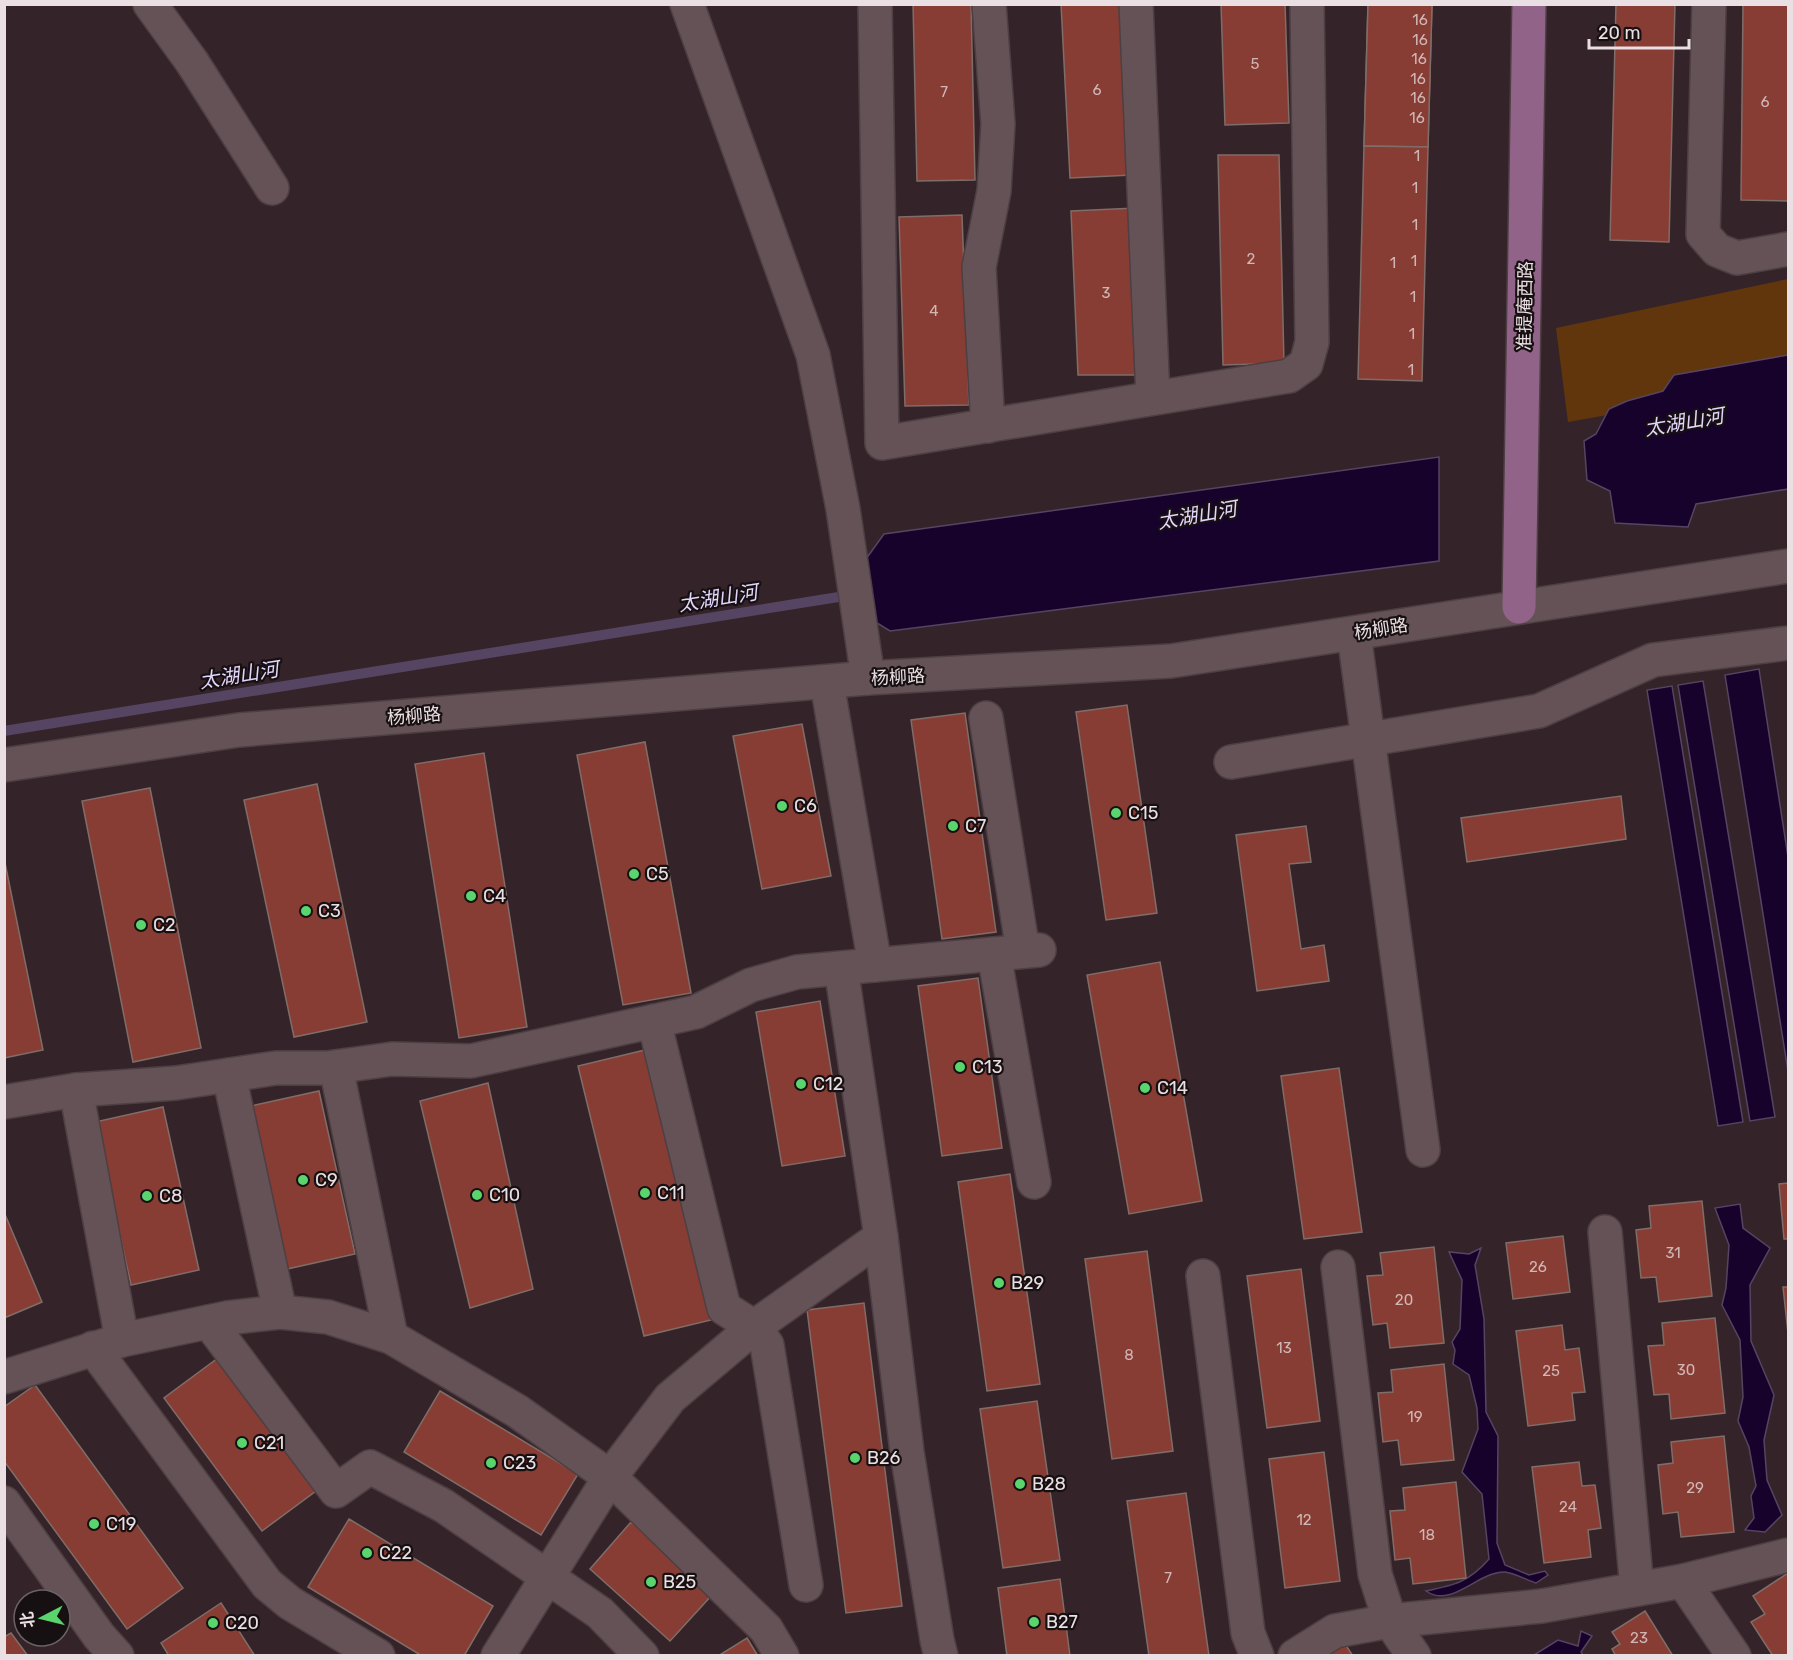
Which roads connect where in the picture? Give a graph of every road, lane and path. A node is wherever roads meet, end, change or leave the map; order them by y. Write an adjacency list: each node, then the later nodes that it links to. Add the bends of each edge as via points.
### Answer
1 (150, 4): 9 (street)
2 (687, 4): 17 (street, via 813,355 843,509)
3 (875, 4): 12 (street, via 882,443)
4 (988, 4): 12 (street, via 998,124 994,191 979,267)
5 (1136, 4): 11 (street)
6 (1307, 4): 11 (street, via 1312,342 1306,364 1289,376)
7 (1529, 4): 14 (main road, 准提庵西路)
8 (1709, 4): 10 (street, via 1703,234 1717,250 1737,258)
9 (272, 188)
10 (1788, 249)
11 (1153, 398): 12 (street)
12 (988, 426)
13 (1788, 566): 14 (street, 杨柳路)
14 (1519, 607): 15 (street, 杨柳路)
15 (1354, 634): 17 (street, 杨柳路, via 1171,661); 20 (street)
16 (1788, 643): 20 (street, via 1653,660 1539,711)
17 (868, 678): 18 (street, 杨柳路)
18 (827, 683): 22 (street, 杨柳路, via 239,730); 24 (street)
19 (986, 718): 23 (street)
20 (1367, 739): 21 (street); 31 (street)
21 (1231, 762)
22 (4, 765)
23 (1019, 952): 24 (street); 32 (street)
24 (875, 965): 25 (street)
25 (841, 968): 26 (street, via 797,972 751,986 696,1012); 34 (street)
26 (654, 1021): 27 (street, via 471,1061 392,1059); 39 (street, via 724,1308)
27 (336, 1067): 28 (street, via 276,1068); 40 (street)
28 (229, 1075): 29 (street); 37 (street)
29 (76, 1090): 30 (street); 41 (street)
30 (4, 1102)
31 (1423, 1150)
32 (1034, 1182)
33 (1605, 1233): 49 (street)
34 (881, 1237): 39 (street); 56 (street, via 907,1452)
35 (1338, 1267): 50 (street, via 1375,1574)
36 (1203, 1276): 57 (street, via 1248,1633)
37 (280, 1312): 38 (street); 40 (street, via 328,1317)
38 (209, 1322): 41 (street); 46 (street, via 336,1491 370,1467 444,1506)
39 (754, 1327): 43 (street, via 670,1398); 48 (street, via 767,1345)
40 (391, 1337): 43 (street, via 517,1411)
41 (108, 1344): 42 (street); 52 (street, via 267,1584 290,1603)
42 (4, 1377)
43 (610, 1477): 46 (street); 55 (street, via 766,1629)
44 (4, 1503): 51 (street)
45 (1788, 1555): 47 (street)
46 (548, 1577): 53 (street); 54 (street, via 600,1613)
47 (1683, 1581): 49 (street); 60 (street)
48 (806, 1585)
49 (1637, 1589): 50 (street, via 1542,1606)
50 (1390, 1621): 58 (street, via 1335,1631); 59 (street)
51 (117, 1656)
52 (378, 1656)
53 (498, 1656)
54 (642, 1656)
55 (782, 1656)
56 (941, 1656)
57 (1257, 1656)
58 (1295, 1656)
59 (1414, 1656)
60 (1734, 1656)

